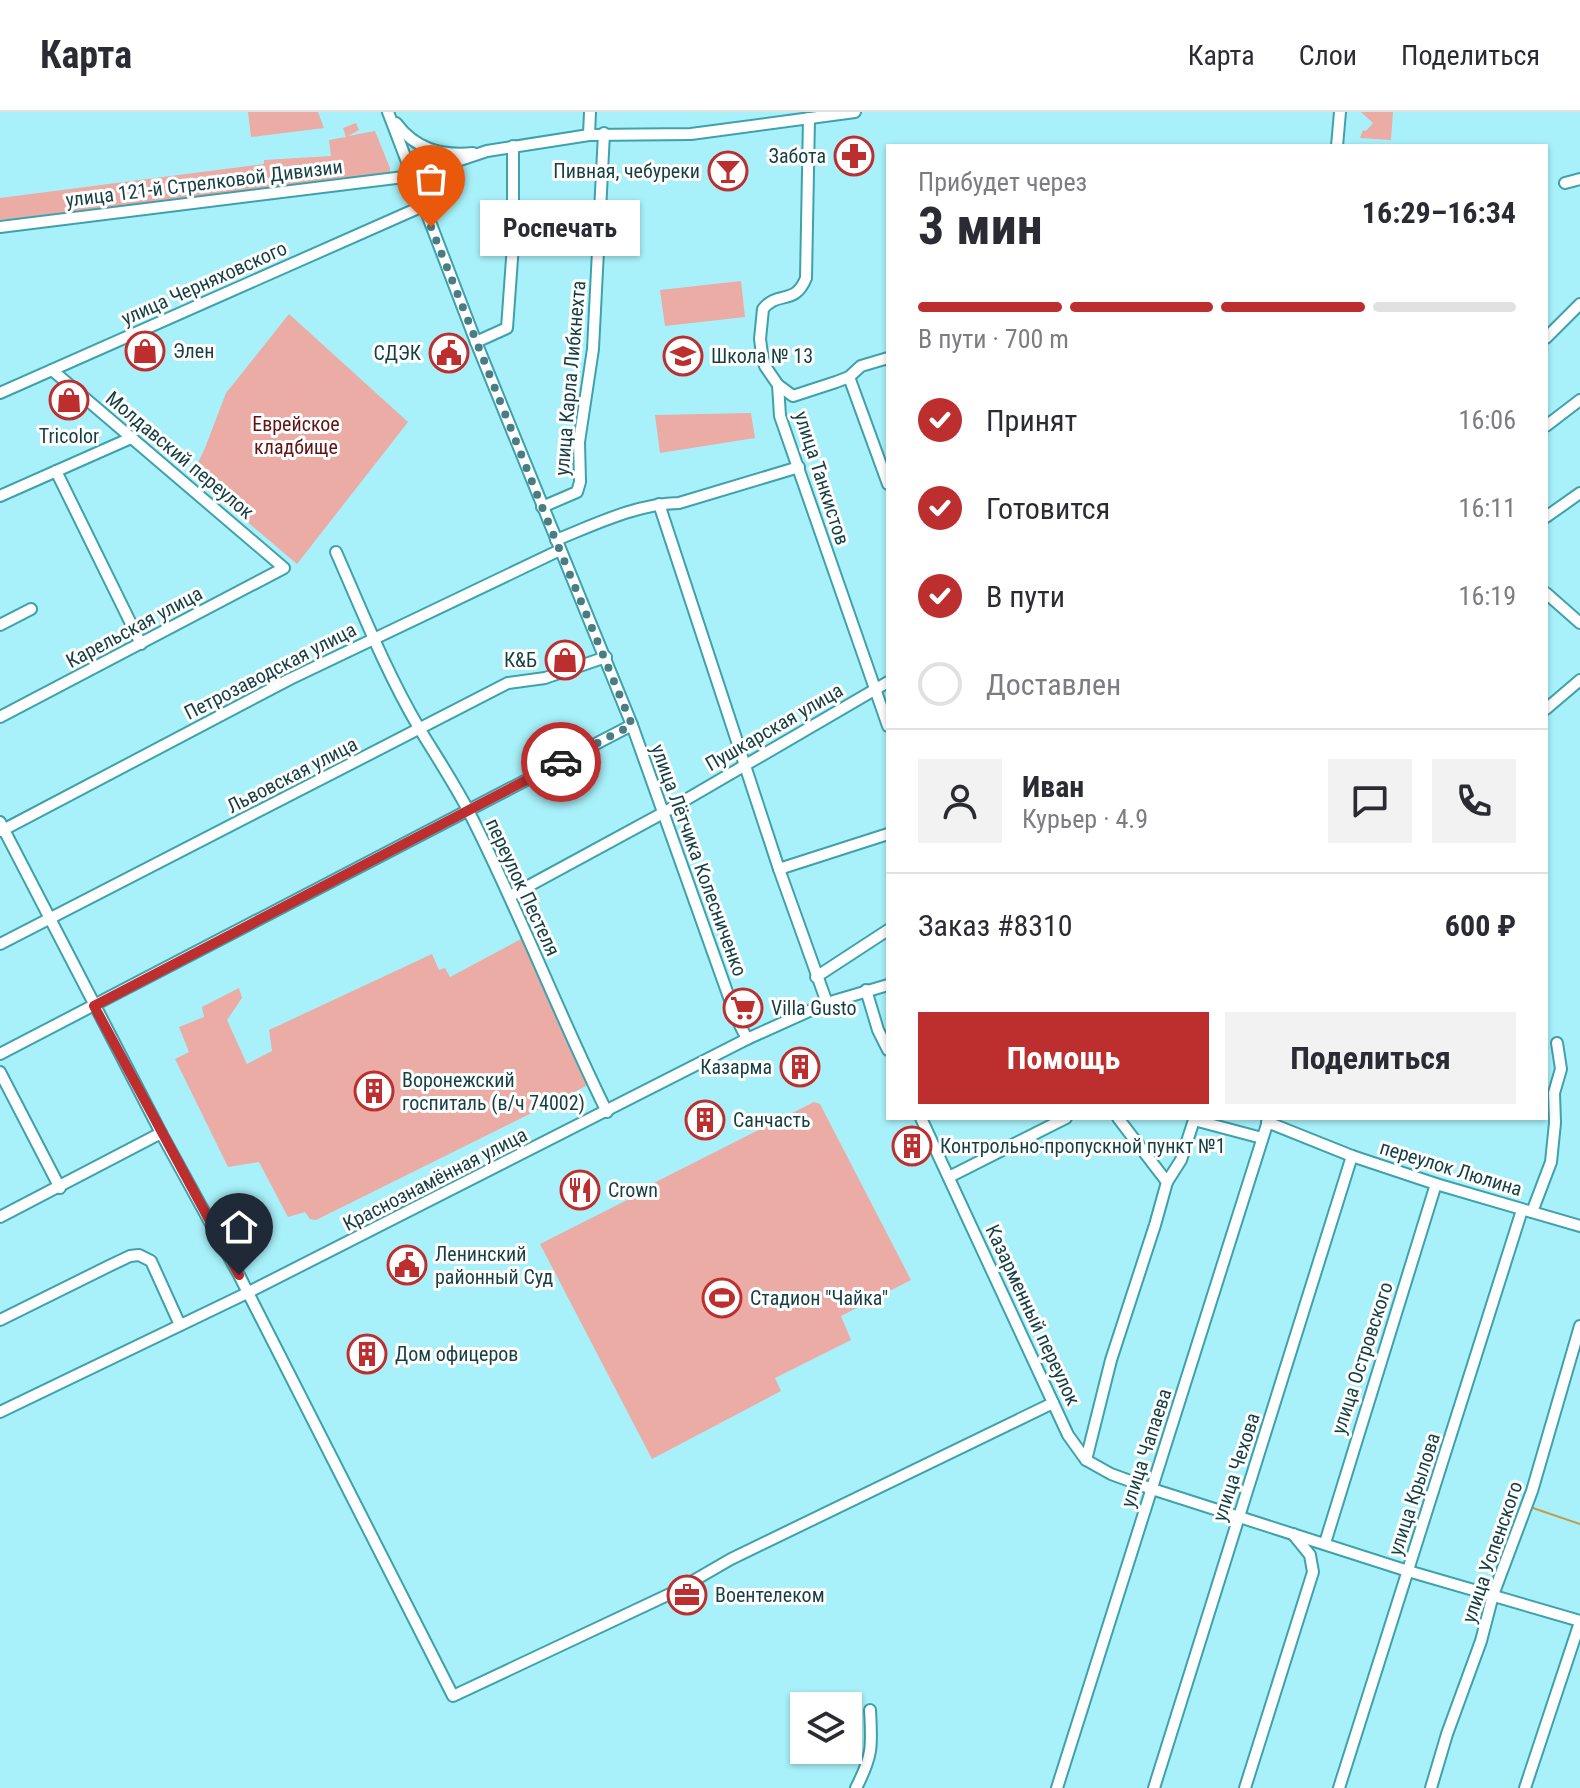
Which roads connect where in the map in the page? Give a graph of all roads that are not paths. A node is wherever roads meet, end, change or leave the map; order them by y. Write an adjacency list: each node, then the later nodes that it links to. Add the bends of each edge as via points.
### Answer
1 (388, 112): 10 (street, via 421,147 447,154); 11 (street, улица Лётчика Колесниченко)
2 (590, 112): 7 (street)
3 (855, 112): 5 (street)
4 (1340, 112): 8 (street)
5 (809, 118): 6 (street, via 691,134); 22 (street, улица Танкистов, via 806,278 792,297 767,304 760,323 765,366)
6 (604, 133): 7 (street); 33 (street, улица Карла Либкнехта, via 580,482 577,492)
7 (589, 135): 9 (street)
8 (1337, 144)
9 (513, 146): 10 (street); 18 (street, via 507,328)
10 (487, 151): 11 (street, улица 121-й Стрелковой Дивизии)
11 (412, 176): 14 (street, улица Лётчика Колесниченко); 15 (street, улица 121-й Стрелковой Дивизии)
12 (1580, 179): 13 (street)
13 (1565, 183)
14 (423, 206): 18 (street, улица Лётчика Колесниченко); 20 (street, улица Черняховского)
15 (0, 227)
16 (1580, 304): 17 (street)
17 (1548, 336)
18 (476, 342): 33 (street, улица Лётчика Колесниченко)
19 (886, 359): 21 (street, via 861,366)
20 (52, 370): 23 (street, улица Черняховского); 26 (street, Молдавский переулок)
21 (849, 377): 22 (street, via 793,396); 29 (street)
22 (778, 385): 27 (street, улица Танкистов, via 780,416)
23 (0, 393)
24 (1580, 400): 25 (street)
25 (1548, 424)
26 (131, 438): 28 (street); 37 (street, Молдавский переулок)
27 (799, 467): 32 (street, Петрозаводская улица, via 679,503); 47 (street, улица Танкистов)
28 (56, 471): 31 (street); 43 (street)
29 (886, 479)
30 (1580, 493): 34 (street)
31 (0, 496)
32 (659, 504): 35 (street, Петрозаводская улица, via 609,518); 53 (street)
33 (542, 507): 35 (street, улица Лётчика Колесниченко)
34 (1548, 516)
35 (558, 545): 42 (street, Петрозаводская улица); 44 (street, улица Лётчика Колесниченко)
36 (336, 552): 42 (street, переулок Пестеля)
37 (284, 568): 43 (street, Карельская улица)
38 (1548, 595): 40 (street)
39 (31, 609): 41 (street)
40 (1580, 623)
41 (0, 625)
42 (373, 639): 52 (street, переулок Пестеля); 56 (street, Петрозаводская улица)
43 (141, 644): 49 (street, Карельская улица)
44 (606, 657): 51 (street, улица Лётчика Колесниченко); 52 (street, Львовская улица, via 545,678 508,683)
45 (1580, 680): 48 (street)
46 (886, 683): 47 (street, Пушкарская улица)
47 (873, 690): 50 (street, улица Танкистов); 53 (street, Пушкарская улица)
48 (1548, 707)
49 (0, 717)
50 (886, 721)
51 (632, 725): 54 (street); 55 (street, улица Лётчика Колесниченко)
52 (420, 730): 54 (street, переулок Пестеля); 60 (street, Львовская улица)
53 (745, 765): 55 (street, Пушкарская улица); 58 (street)
54 (468, 810): 59 (street, переулок Пестеля); 67 (street)
55 (663, 813): 59 (street, Пушкарская улица); 68 (street, улица Лётчика Колесниченко)
56 (1, 828): 60 (street)
57 (886, 835): 58 (street)
58 (779, 869): 63 (street)
59 (510, 896): 73 (street, переулок Пестеля)
60 (50, 918): 62 (street, Львовская улица); 67 (street)
61 (886, 931): 63 (street)
62 (0, 944)
63 (816, 977): 66 (street)
64 (886, 985): 65 (street, Краснознамённая улица)
65 (866, 990): 66 (street, Краснознамённая улица); 70 (street)
66 (827, 1003): 68 (street, Краснознамённая улица)
67 (94, 1006): 71 (street); 80 (street)
68 (747, 1039): 73 (street, Краснознамённая улица)
69 (1557, 1043): 87 (street, улица Крылова, via 1561,1069 1554,1093 1551,1162)
70 (886, 1046)
71 (0, 1054)
72 (0, 1072): 86 (street)
73 (607, 1112): 90 (street, Краснознамённая улица)
74 (922, 1120): 83 (street, Казарменный переулок)
75 (1062, 1120): 83 (street)
76 (1120, 1120): 84 (street)
77 (1192, 1120): 84 (street, via 1181,1160)
78 (1196, 1120): 81 (street)
79 (1268, 1120): 81 (street, улица Чапаева); 82 (street, переулок Люлина)
80 (161, 1133): 86 (street); 90 (street)
81 (1262, 1138): 97 (street, улица Чапаева)
82 (1352, 1156): 85 (street, переулок Люлина); 98 (street, улица Чехова)
83 (949, 1177): 94 (street, Казарменный переулок)
84 (1167, 1182): 96 (street)
85 (1436, 1184): 87 (street, переулок Люлина); 100 (street, улица Островского)
86 (60, 1188): 88 (street)
87 (1527, 1211): 89 (street, переулок Люлина); 101 (street, улица Крылова)
88 (0, 1217)
89 (1580, 1226)
90 (248, 1293): 92 (street, Краснознамённая улица); 94 (street, via 453,1696)
91 (0, 1320): 92 (street, via 139,1255 151,1261)
92 (180, 1325): 95 (street, Краснознамённая улица)
93 (1580, 1326): 102 (street, улица Успенского, via 1532,1491)
94 (1053, 1403): 96 (street, Казарменный переулок)
95 (0, 1412)
96 (1086, 1460): 97 (street)
97 (1152, 1489): 98 (street); 106 (street, улица Чапаева)
98 (1239, 1516): 99 (street); 107 (street, улица Чехова)
99 (1292, 1532): 100 (street); 108 (street, via 1310,1555 1313,1572)
100 (1325, 1543): 101 (street)
101 (1408, 1571): 102 (street); 109 (street, улица Крылова)
102 (1493, 1595): 103 (street); 110 (street, улица Успенского)
103 (1580, 1621): 111 (street)
104 (870, 1710): 105 (street, via 872,1748)
105 (856, 1788)
106 (1057, 1788)
107 (1154, 1788)
108 (1245, 1788)
109 (1339, 1788)
110 (1431, 1788)
111 (1525, 1788)

